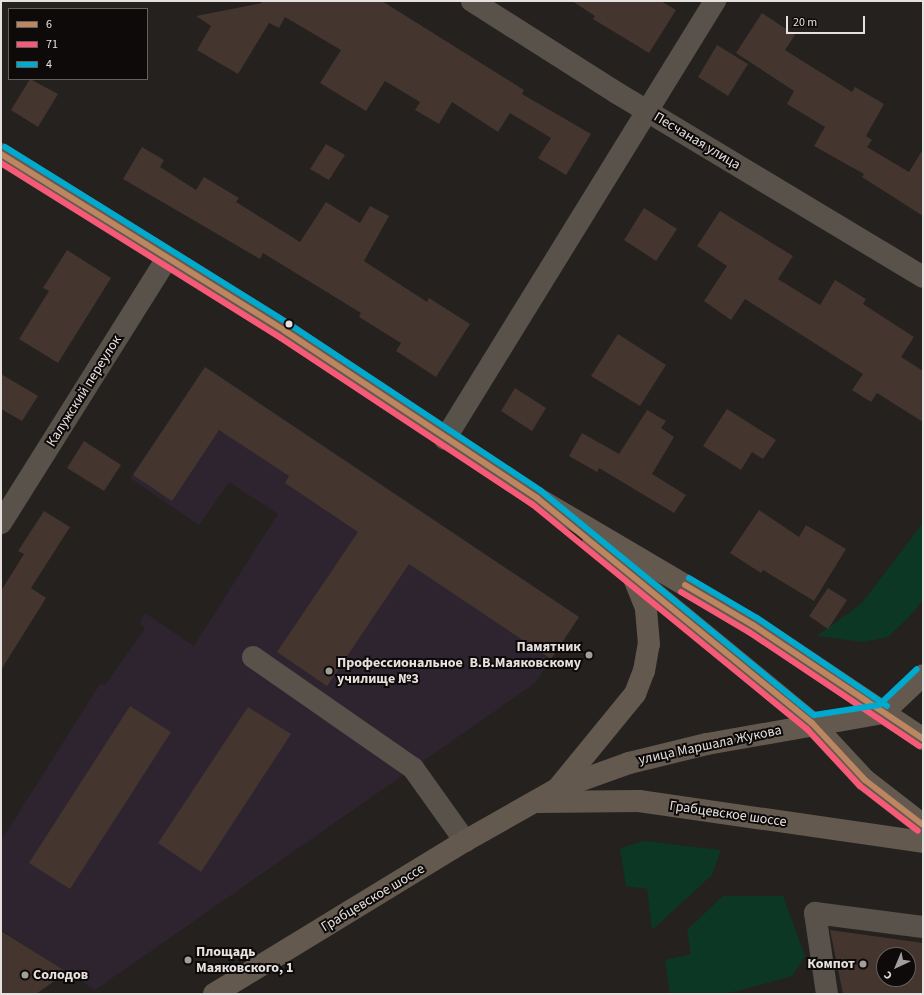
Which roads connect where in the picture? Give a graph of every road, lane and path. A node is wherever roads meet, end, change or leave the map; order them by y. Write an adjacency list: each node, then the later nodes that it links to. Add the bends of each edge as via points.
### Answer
1 (472, 1): 3 (street, Песчаная улица)
2 (715, 1): 3 (street)
3 (648, 112): 6 (street, Песчаная улица); 7 (street)
4 (1, 154): 5 (main road)
5 (167, 258): 7 (main road, via 285,331); 9 (street, Калужский переулок)
6 (923, 277)
7 (445, 439): 8 (main road)
8 (538, 498): 10 (main road); 13 (main road, via 753,624)
9 (1, 523)
10 (634, 577): 14 (main road); 16 (main road, via 646,608 649,644 644,671 635,694)
11 (252, 657): 19 (street, via 413,768)
12 (923, 675): 13 (main road)
13 (883, 713): 14 (main road, улица Маршала Жукова); 15 (main road)
14 (812, 724): 16 (main road, улица Маршала Жукова, via 708,744 629,763); 18 (main road, via 864,780)
15 (923, 739)
16 (557, 789): 17 (main road, Грабцевское шоссе)
17 (532, 802): 19 (main road, Грабцевское шоссе); 20 (main road, Грабцевское шоссе, via 639,801)
18 (923, 825)
19 (465, 841): 22 (main road, Грабцевское шоссе)
20 (923, 842)
21 (923, 927): 23 (street, via 815,913)
22 (214, 994)
23 (827, 994)

